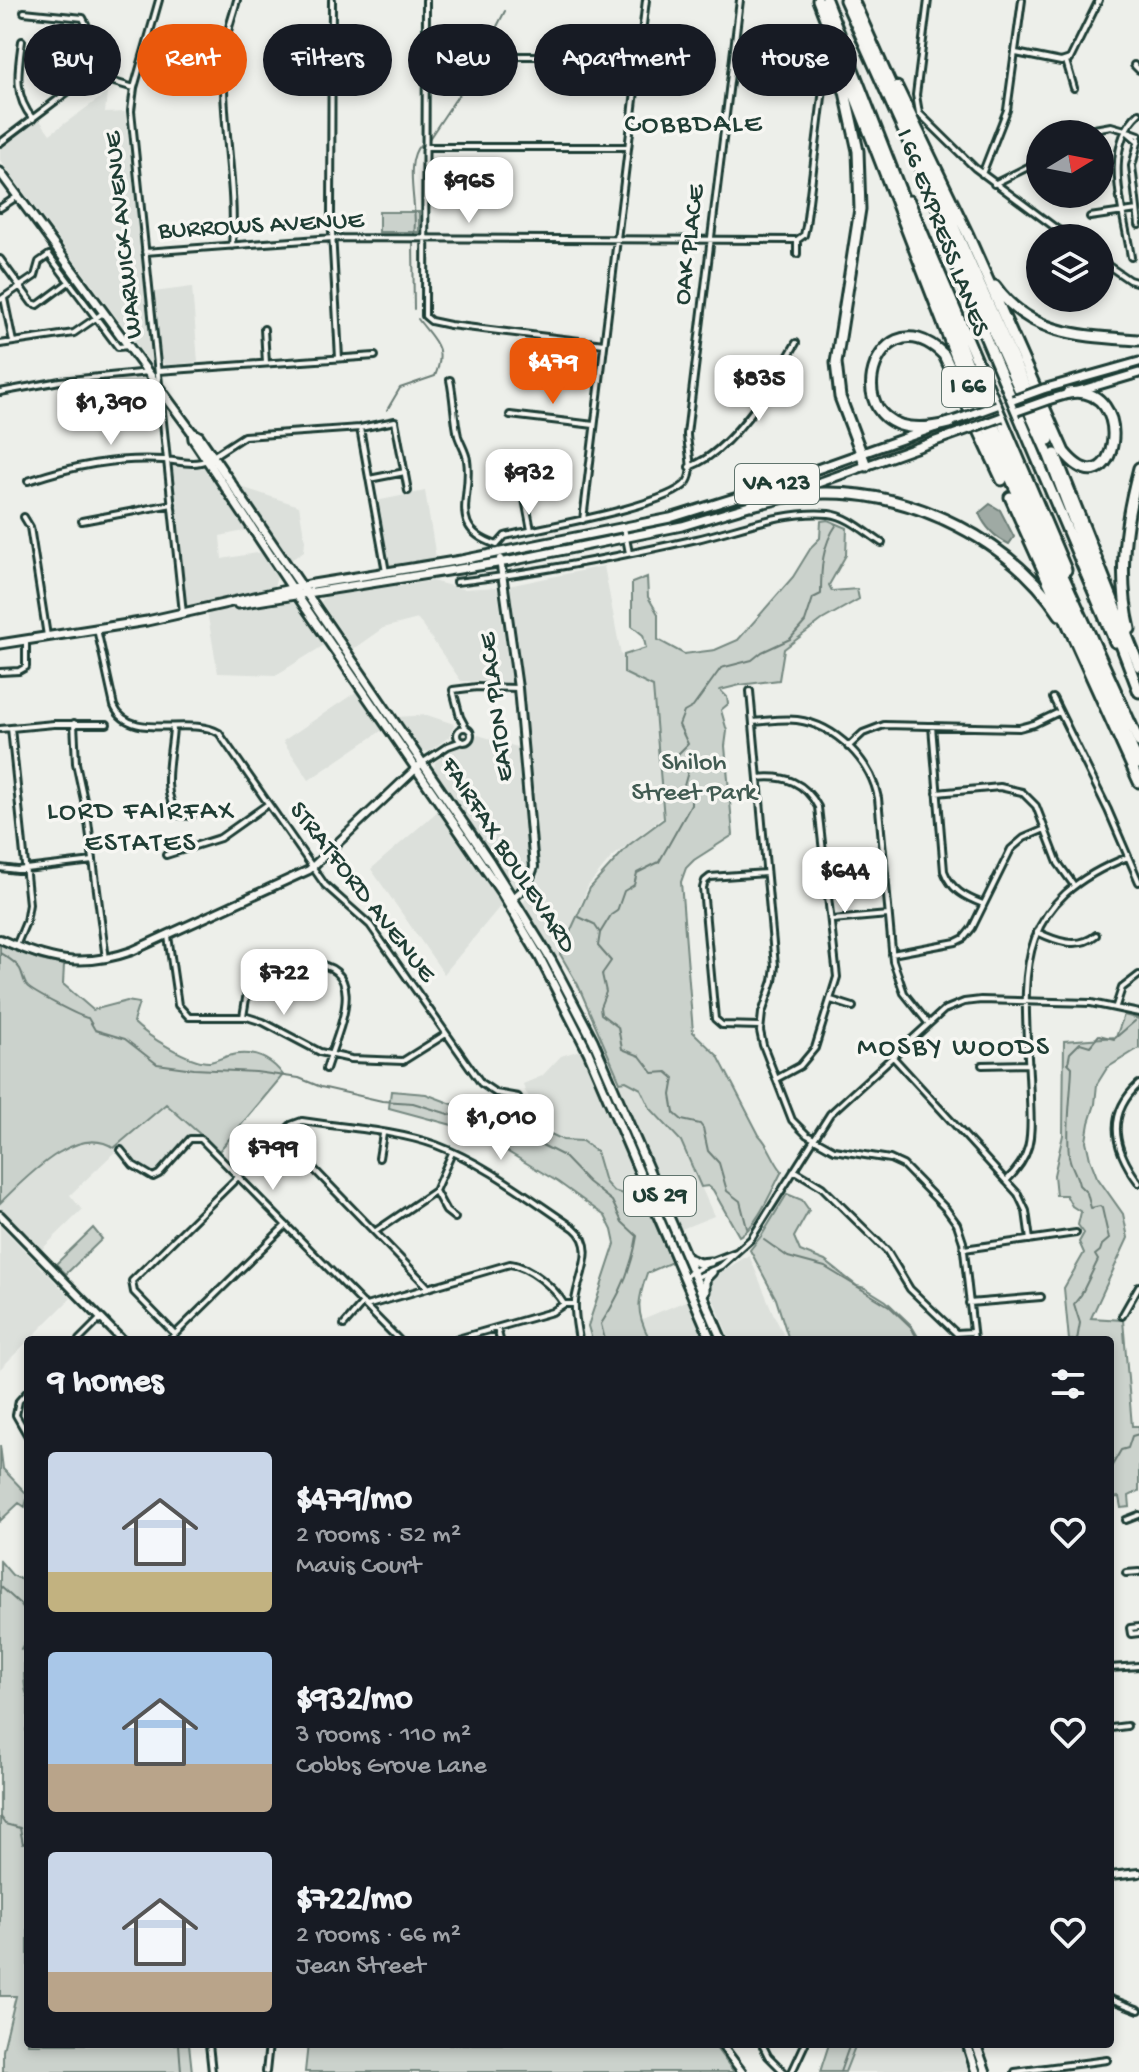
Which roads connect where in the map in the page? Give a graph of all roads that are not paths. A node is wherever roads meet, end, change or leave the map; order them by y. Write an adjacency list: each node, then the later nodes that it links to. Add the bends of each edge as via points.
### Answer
1 (159, 0): 24 (street, WARWICK AVENUE)
2 (237, 0): 56 (street, via 224,56)
3 (332, 0): 51 (street)
4 (426, 0): 36 (street)
5 (646, 0): 16 (street)
6 (740, 0): 54 (street, OAK PLACE)
7 (817, 0): 96 (highway, via 858,151 860,209 836,363 840,397); 155 (highway, I 66, via 956,357)
8 (826, 0): 32 (highway, I 66 EXPRESS LANES)
9 (845, 0): 41 (highway, I 66 EXPRESS LANES)
10 (853, 0): 19 (highway, I 66)
11 (928, 0): 40 (street, via 917,108 932,129)
12 (1022, 0): 18 (street)
13 (1099, 0): 20 (street, via 1076,51)
14 (24, 12): 15 (street, via 83,18)
15 (86, 24)
16 (643, 24)
17 (22, 41): 30 (street, via 17,91)
18 (1016, 53): 20 (street); 40 (street, via 1007,110)
19 (877, 55): 50 (highway); 134 (highway, I 66, via 1017,363)
20 (1066, 61): 25 (street)
21 (1134, 65): 22 (street)
22 (1139, 70)
23 (121, 84): 24 (street)
24 (134, 88): 58 (street, WARWICK AVENUE, via 131,121)
25 (1074, 88)
26 (63, 96): 30 (street)
27 (635, 96): 37 (street)
28 (822, 96): 55 (street, via 806,226)
29 (1139, 113): 33 (street)
30 (33, 119): 35 (street)
31 (1114, 127): 33 (street)
32 (877, 129): 89 (highway); 132 (highway, I 66 EXPRESS LANES, via 976,385)
33 (1125, 130): 34 (street); 46 (street, via 1118,165)
34 (1139, 139): 45 (street, via 1132,166)
35 (0, 143)
36 (425, 147): 37 (street); 52 (street)
37 (628, 147): 53 (street)
38 (1026, 168): 42 (street)
39 (0, 172): 43 (main road, FAIRFAX BOULEVARD / US 29)
40 (982, 174): 42 (street)
41 (924, 180): 87 (highway); 138 (highway, I 66 EXPRESS LANES, via 1044,442)
42 (994, 184): 48 (street)
43 (18, 196): 44 (street); 57 (main road, FAIRFAX BOULEVARD / US 29)
44 (0, 208)
45 (1137, 210): 46 (street); 49 (street)
46 (1124, 212): 47 (street); 61 (street)
47 (1090, 217)
48 (1050, 224)
49 (1139, 225)
50 (968, 235): 71 (highway, via 997,289 1030,320 1069,334); 99 (highway, via 1064,452 1088,468)
51 (333, 238): 52 (street, BURROWS AVENUE); 56 (street, BURROWS AVENUE); 78 (street)
52 (424, 239): 53 (street, BURROWS AVENUE); 75 (street, via 428,319)
53 (616, 239): 54 (street, BURROWS AVENUE); 75 (street)
54 (710, 240): 55 (street, BURROWS AVENUE); 101 (street, OAK PLACE, via 687,434)
55 (797, 240): 59 (street)
56 (232, 246): 58 (street, BURROWS AVENUE)
57 (56, 247): 60 (street); 68 (main road, FAIRFAX BOULEVARD / US 29)
58 (145, 252): 81 (street, WARWICK AVENUE)
59 (797, 254)
60 (49, 255): 64 (street); 66 (street, via 39,262 35,276)
61 (1131, 257)
62 (0, 259): 66 (street)
63 (1114, 270): 65 (street)
64 (69, 282): 66 (street, via 38,305); 69 (street)
65 (1139, 283)
66 (20, 286): 67 (street)
67 (2, 299): 72 (street)
68 (105, 312): 69 (street); 76 (main road, FAIRFAX BOULEVARD / US 29)
69 (95, 317): 72 (street, via 74,333); 76 (street, via 118,347)
70 (264, 329): 80 (street)
71 (1139, 340)
72 (13, 342): 74 (street)
73 (796, 343): 101 (street, via 733,434)
74 (0, 344)
75 (604, 344): 94 (street)
76 (130, 346): 81 (main road, FAIRFAX BOULEVARD / US 29)
77 (375, 356): 78 (street)
78 (339, 358): 80 (street)
79 (1139, 362): 87 (main road, VA 123, bridge)
80 (266, 363): 81 (street)
81 (154, 371): 84 (main road, FAIRFAX BOULEVARD / US 29); 85 (street)
82 (1139, 373): 86 (main road, VA 123)
83 (450, 380): 117 (street, via 467,460 466,521 476,536)
84 (159, 385): 97 (main road, FAIRFAX BOULEVARD / US 29); 98 (street)
85 (0, 392)
86 (1068, 393): 88 (highway); 91 (main road, VA 123, bridge)
87 (1011, 395): 89 (main road, VA 123, bridge); 91 (highway, bridge)
88 (1112, 398)
89 (995, 401): 92 (highway, bridge); 93 (main road, VA 123, bridge)
90 (510, 415): 94 (street)
91 (1019, 415): 92 (main road, VA 123, bridge); 138 (highway)
92 (1003, 420): 100 (main road, VA 123, bridge); 132 (highway)
93 (950, 423): 96 (main road, VA 123); 131 (highway, via 909,426 881,411 870,377 883,349 915,340 944,355)
94 (594, 425): 111 (street)
95 (360, 428): 97 (street, via 244,436); 103 (street, via 395,421); 105 (street)
96 (862, 454): 100 (highway); 113 (main road, VA 123, via 701,509)
97 (210, 458): 98 (street, via 198,463); 124 (main road, FAIRFAX BOULEVARD / US 29); 125 (main road, FAIRFAX BOULEVARD / US 29)
98 (167, 460): 106 (street, via 98,462); 108 (street)
99 (1118, 461)
100 (866, 466): 109 (main road, VA 123)
101 (689, 467): 111 (street, via 686,484 672,492)
102 (1139, 468): 133 (highway, via 1125,527 1123,572 1126,612)
103 (405, 472): 105 (street); 107 (street)
104 (520, 473): 114 (street)
105 (369, 479): 121 (street)
106 (28, 481)
107 (408, 491)
108 (172, 504): 112 (street); 126 (street)
109 (752, 505): 115 (main road, VA 123); 131 (highway, via 810,493 846,493 888,500 939,518 975,536 1019,569 1056,610)
110 (24, 517): 128 (street)
111 (583, 520): 114 (street)
112 (82, 521)
113 (624, 527): 115 (street); 117 (main road, VA 123)
114 (531, 531): 117 (street, via 505,536)
115 (626, 538): 118 (street); 119 (main road, VA 123)
116 (882, 543): 118 (street, via 846,519 821,514)
117 (498, 549): 119 (street, EATON PLACE); 121 (main road, VA 123)
118 (629, 553): 122 (street)
119 (501, 563): 120 (main road, VA 123); 122 (street, EATON PLACE)
120 (454, 571): 121 (main road); 124 (main road, VA 123)
121 (386, 572): 124 (main road, VA 123)
122 (503, 577): 123 (street); 136 (street, EATON PLACE)
123 (456, 582)
124 (304, 590): 125 (main road, VA 123); 156 (main road, FAIRFAX BOULEVARD / US 29)
125 (294, 591): 126 (main road, VA 123); 156 (main road, FAIRFAX BOULEVARD / US 29)
126 (183, 613): 127 (main road, VA 123)
127 (97, 629): 128 (main road, VA 123); 146 (street, STRATFORD AVENUE, via 119,716 132,724)
128 (47, 636): 129 (main road, VA 123)
129 (26, 640): 130 (main road, VA 123); 135 (street, via 26,667)
130 (0, 644)
131 (1079, 647): 158 (highway)
132 (1101, 654): 152 (highway, I 66 EXPRESS LANES)
133 (1139, 654)
134 (1139, 666)
135 (0, 672)
136 (518, 688): 141 (street, via 453,687); 172 (street, EATON PLACE, via 534,870 527,886)
137 (750, 691): 142 (street)
138 (1139, 694)
139 (1053, 698): 140 (street)
140 (1059, 712): 145 (street, via 1019,728); 164 (street)
141 (460, 717): 148 (street); 150 (street)
142 (753, 722): 154 (street, via 807,722); 157 (street)
143 (74, 723): 144 (street); 147 (street); 165 (street)
144 (107, 724)
145 (932, 726): 154 (street, via 878,726); 159 (street)
146 (173, 727): 160 (street, STRATFORD AVENUE, via 219,733); 161 (street, via 168,784 172,805 179,815)
147 (11, 728): 149 (street); 168 (street)
148 (466, 728): 150 (street); 151 (street, via 471,737)
149 (0, 729)
150 (458, 733): 151 (street); 153 (street)
151 (462, 741): 153 (street)
152 (1139, 742)
153 (448, 746): 156 (street)
154 (848, 747): 174 (street, via 876,790)
155 (1139, 764)
156 (420, 766): 166 (street); 172 (main road, FAIRFAX BOULEVARD / US 29)
157 (758, 778): 169 (street); 175 (street, via 793,781 816,803)
158 (1139, 782)
159 (937, 793): 162 (street, via 1017,789 1034,803); 173 (street, via 946,877 959,893)
160 (268, 804): 163 (street, via 220,838); 166 (street, STRATFORD AVENUE)
161 (192, 816)
162 (1045, 829): 171 (street); 173 (street, via 1011,849)
163 (166, 855)
164 (1128, 857): 170 (street); 171 (street)
165 (93, 861): 168 (street); 182 (street)
166 (313, 867): 177 (street); 192 (street, STRATFORD AVENUE, via 331,892 370,925)
167 (0, 868): 168 (street)
168 (26, 869): 180 (street, via 29,911)
169 (766, 873): 191 (street, via 774,970); 191 (street, via 713,877 703,888 715,1019 722,1025)
170 (1139, 882)
171 (1073, 884): 176 (street)
172 (511, 900): 220 (main road, FAIRFAX BOULEVARD / US 29, via 588,1029); 224 (main road, FAIRFAX BOULEVARD / US 29, via 581,1038)
173 (983, 904): 181 (street, via 964,938)
174 (888, 915): 175 (street); 181 (street)
175 (832, 920): 184 (street, via 837,977)
176 (1037, 932): 178 (street, via 1074,943); 185 (street, via 1028,961)
177 (167, 935): 182 (street); 189 (street, via 182,1013 198,1019)
178 (1096, 935)
179 (0, 939): 180 (street)
180 (16, 946): 182 (street, via 60,960)
181 (892, 954): 190 (street, via 904,993)
182 (106, 959)
183 (1139, 975): 186 (street, via 1122,988)
184 (831, 1000): 187 (street); 198 (street, via 811,1055)
185 (1026, 1001): 186 (street); 190 (street, via 964,1002); 195 (street)
186 (1116, 1006): 188 (street)
187 (853, 1007)
188 (1139, 1013)
189 (243, 1017): 193 (street); 193 (street, via 249,980 259,965 325,966 340,979 347,997)
190 (928, 1023): 194 (street)
191 (760, 1026): 198 (street)
192 (446, 1034): 193 (street, via 398,1062); 200 (street, STRATFORD AVENUE, via 484,1087)
193 (330, 1056): 197 (street)
194 (892, 1056): 203 (street, via 835,1109); 209 (street)
195 (1029, 1064): 196 (street); 209 (street, via 1031,1143)
196 (982, 1065)
197 (326, 1069)
198 (776, 1079): 203 (street, via 792,1120)
199 (1139, 1084): 210 (street, via 1123,1103 1117,1132 1123,1159)
200 (518, 1097)
201 (383, 1134): 202 (street, via 302,1121); 205 (street); 206 (street)
202 (281, 1135): 208 (street); 215 (street)
203 (813, 1139): 207 (street); 218 (street, via 837,1152 890,1159 907,1167 952,1216)
204 (121, 1150): 208 (street, via 153,1177 198,1137)
205 (452, 1153): 211 (street); 231 (street, via 486,1169 579,1232 587,1253)
206 (379, 1158)
207 (794, 1170): 219 (street); 238 (street, via 822,1187 887,1251 910,1289)
208 (239, 1177): 214 (street); 239 (street, via 128,1286)
209 (1006, 1181): 217 (street, via 1024,1206)
210 (1138, 1181)
211 (435, 1191): 213 (street); 215 (street)
212 (0, 1215): 234 (street)
213 (455, 1218)
214 (286, 1225): 229 (street); 239 (street)
215 (375, 1231): 225 (street)
216 (1076, 1233): 217 (street)
217 (1030, 1240): 218 (street)
218 (964, 1249): 228 (street)
219 (738, 1252): 221 (street); 222 (street)
220 (685, 1253): 221 (main road, via 696,1263); 223 (main road, FAIRFAX BOULEVARD / US 29)
221 (710, 1262): 223 (street)
222 (712, 1272): 223 (street); 232 (main road, via 703,1283)
223 (694, 1274): 224 (street); 232 (main road, FAIRFAX BOULEVARD / US 29)
224 (685, 1279): 246 (main road, FAIRFAX BOULEVARD / US 29)
225 (427, 1286): 229 (street); 230 (street, via 515,1264)
226 (1139, 1286): 233 (street)
227 (1041, 1297): 228 (street)
228 (969, 1303): 237 (street)
229 (364, 1304): 235 (street); 242 (street)
230 (564, 1304): 231 (street); 236 (street)
231 (575, 1304): 245 (street)
232 (708, 1306): 247 (main road, FAIRFAX BOULEVARD / US 29)
233 (1122, 1316)
234 (101, 1318): 240 (street); 241 (street)
235 (344, 1325)
236 (497, 1328): 243 (street); 244 (street)
237 (972, 1332): 238 (street); 248 (street)
238 (956, 1333)
239 (175, 1334)
240 (83, 1336)
241 (118, 1336)
242 (395, 1336)
243 (468, 1336)
244 (499, 1336)
245 (579, 1336)
246 (709, 1336)
247 (720, 1336)
248 (973, 1336)
249 (24, 1395): 250 (street, via 16,1410)
250 (24, 1430)
251 (1139, 1515): 252 (street)
252 (1126, 1520)
253 (1139, 1572): 254 (street)
254 (1126, 1573)
255 (1139, 1627): 256 (street, via 1130,1628 1131,1634)
256 (1139, 1633)
257 (1139, 1666): 258 (street)
258 (1114, 1668)
259 (1127, 1726): 260 (street)
260 (1114, 1728)
261 (1139, 1873): 262 (street)
262 (1114, 1876)
263 (1114, 2001): 264 (street)
264 (1139, 2010)
265 (209, 2048): 273 (street)
266 (269, 2048): 274 (street)
267 (724, 2048): 275 (street)
268 (764, 2048): 276 (street)
269 (803, 2048): 277 (street)
270 (968, 2048): 278 (main road)
271 (977, 2048): 279 (main road)
272 (1107, 2060): 280 (street)
273 (212, 2072)
274 (266, 2072)
275 (742, 2072)
276 (784, 2072)
277 (792, 2072)
278 (976, 2072)
279 (986, 2072)
280 (1015, 2072)

